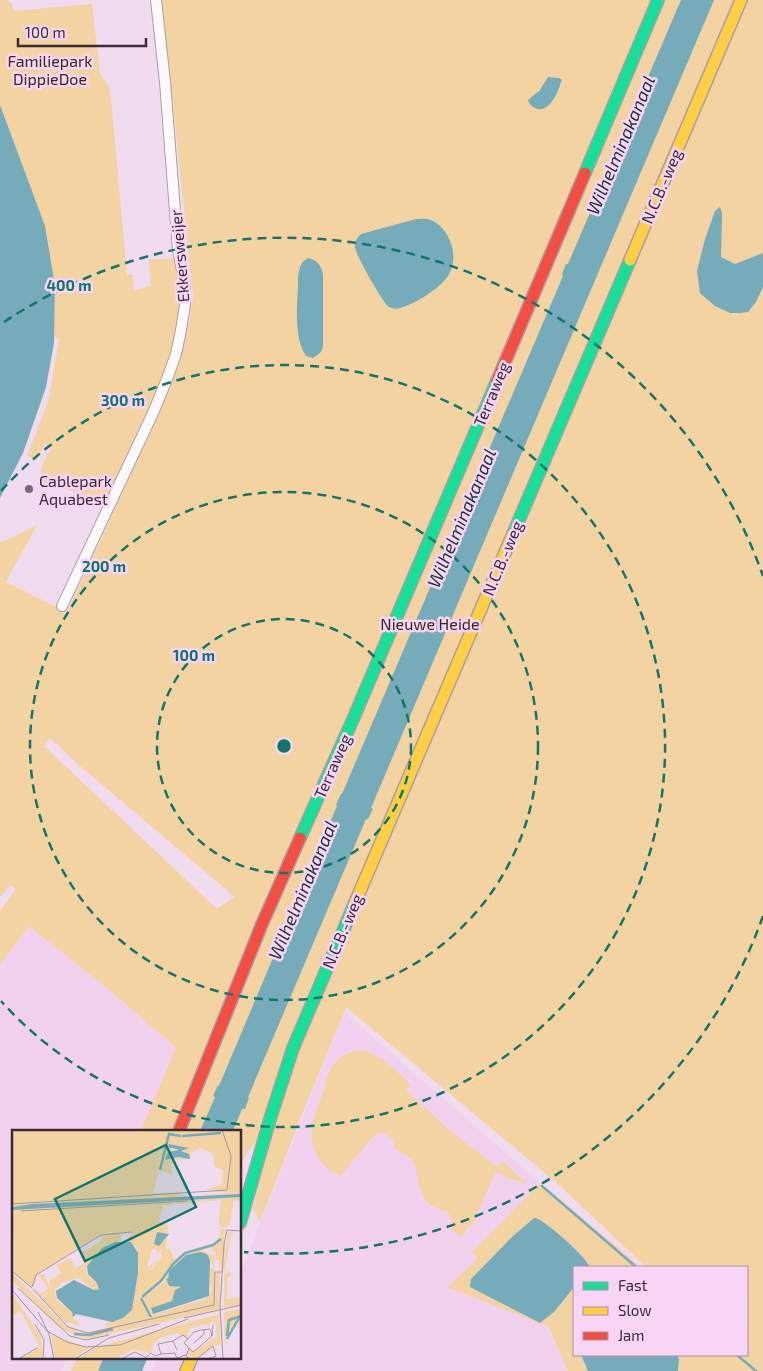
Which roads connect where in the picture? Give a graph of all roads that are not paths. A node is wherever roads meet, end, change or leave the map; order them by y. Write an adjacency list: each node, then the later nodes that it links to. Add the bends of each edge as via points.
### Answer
1 (156, 0): 4 (street, Ekkersweijer, via 178,250 184,285 181,330 176,354 153,413)
2 (658, 0): 5 (street, Terraweg, via 354,717 262,924)
3 (741, 0): 6 (street, N.C.B.-weg, via 292,1048)
4 (62, 606)
5 (179, 1130)
6 (241, 1220)
7 (192, 1358): 8 (street)
8 (186, 1371)

